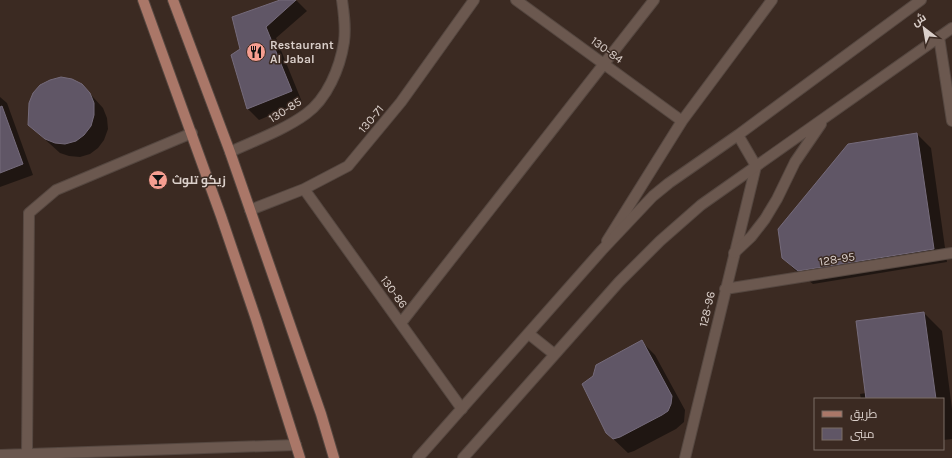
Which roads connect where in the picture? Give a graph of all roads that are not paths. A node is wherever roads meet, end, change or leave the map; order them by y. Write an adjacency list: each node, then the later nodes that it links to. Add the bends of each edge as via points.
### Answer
1 (143, 0): 15 (main road)
2 (173, 0): 17 (main road)
3 (342, 0): 17 (street, 130-85, via 344,43 337,68 324,95 307,113 280,130)
4 (474, 0): 19 (street, 130-71, via 401,102 348,166)
5 (516, 0): 11 (street, 130-84)
6 (654, 0): 11 (street)
7 (772, 0): 13 (street)
8 (921, 0): 16 (street)
9 (952, 28): 10 (street)
10 (939, 37): 12 (street); 14 (street)
11 (604, 64): 13 (street, 130-84); 25 (street)
12 (828, 116): 18 (street); 22 (street, via 802,151 765,219)
13 (682, 121): 21 (street)
14 (952, 122)
15 (192, 133): 29 (main road); 30 (street, via 56,190 29,213)
16 (738, 135): 18 (street); 21 (street, via 653,196)
17 (230, 152): 20 (main road)
18 (756, 166): 22 (street, 128-96); 27 (street, via 701,205 660,241)
19 (304, 189): 20 (street, 130-71); 25 (street, 130-86)
20 (250, 210): 33 (main road)
21 (602, 250): 26 (street)
22 (734, 253): 24 (street, 128-96)
23 (952, 253): 24 (street, 128-95)
24 (725, 289): 36 (street, 128-96)
25 (401, 323): 28 (street, 130-86)
26 (529, 334): 27 (street); 28 (street)
27 (554, 354): 35 (street)
28 (462, 409): 34 (street)
29 (296, 445): 30 (street); 32 (main road)
30 (27, 454): 31 (street)
31 (0, 455)
32 (300, 458)
33 (334, 458)
34 (418, 458)
35 (464, 458)
36 (684, 458)

